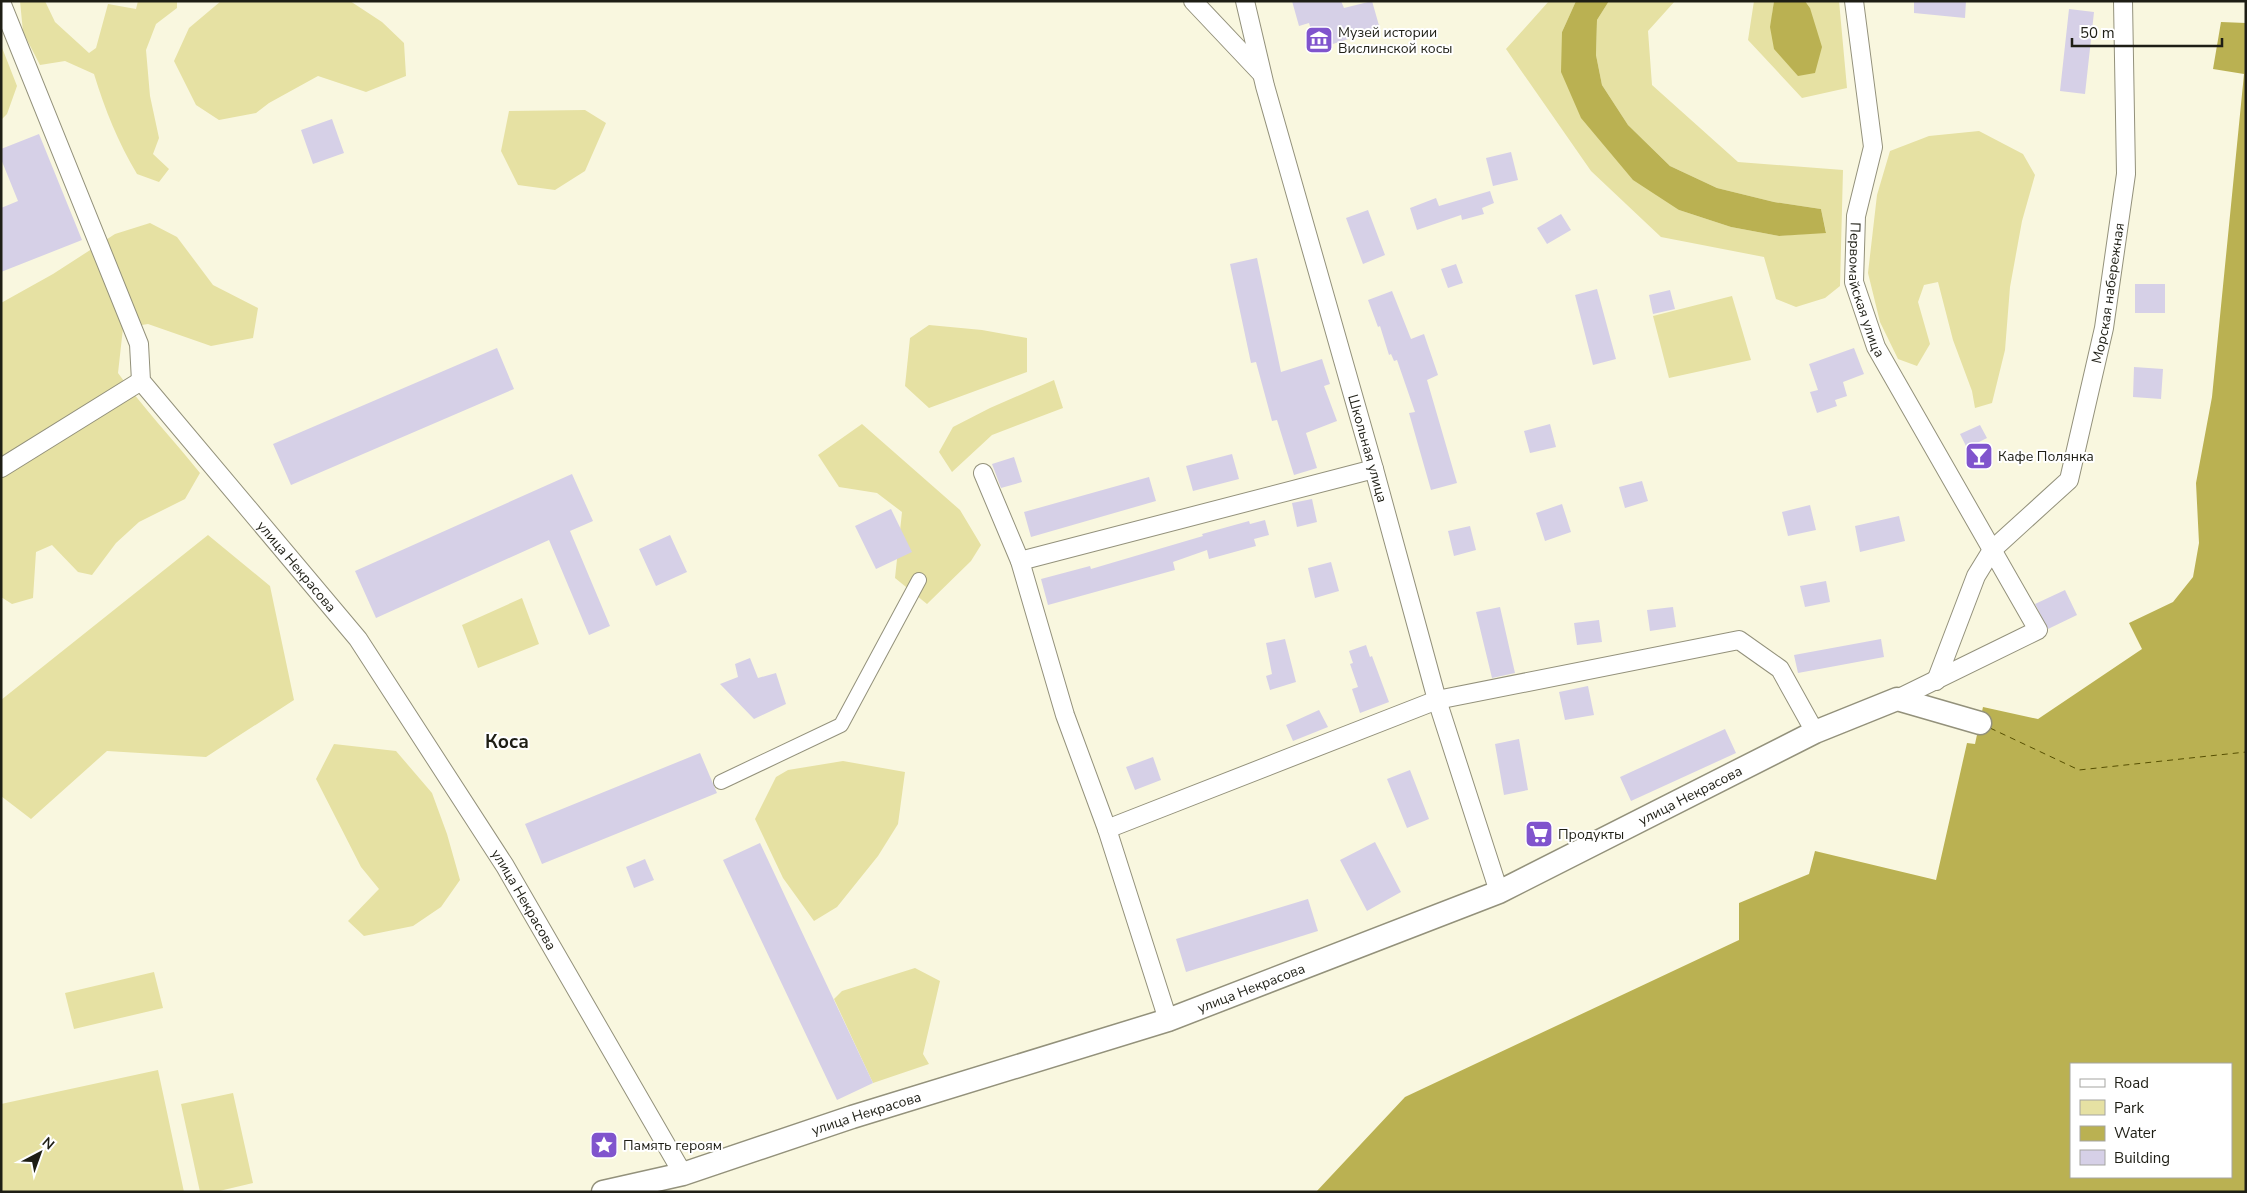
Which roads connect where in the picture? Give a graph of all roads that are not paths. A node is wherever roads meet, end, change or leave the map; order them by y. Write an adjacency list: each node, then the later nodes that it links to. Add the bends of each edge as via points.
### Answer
1 (1194, 1): 6 (street)
2 (1245, 1): 6 (street, Школьная улица)
3 (1854, 1): 11 (street, Первомайская улица, via 1873,147 1856,216 1854,282 1876,347)
4 (2123, 1): 11 (street, Морская набережная, via 2126,174 2104,328 2069,480)
5 (1, 2): 7 (street, via 139,344)
6 (1261, 73): 9 (street, Школьная улица)
7 (141, 381): 8 (street); 23 (street, улица Некрасова, via 358,639 504,866)
8 (1, 468)
9 (1374, 468): 12 (street); 16 (street, Школьная улица)
10 (982, 473): 12 (street)
11 (1992, 550): 14 (street, Морская набережная, via 1976,576); 14 (street, Первомайская улица, via 2038,630)
12 (1020, 561): 20 (street, via 1065,715)
13 (919, 580): 19 (street, via 842,725)
14 (1936, 681): 15 (street, улица Некрасова)
15 (1897, 699): 17 (street); 18 (street, улица Некрасова)
16 (1437, 700): 18 (street, via 1738,640 1780,669); 20 (street); 21 (street, Школьная улица)
17 (1980, 723)
18 (1815, 732): 21 (street, улица Некрасова)
19 (721, 782)
20 (1107, 829): 22 (street)
21 (1499, 892): 22 (street, улица Некрасова)
22 (1168, 1020): 23 (street, улица Некрасова, via 852,1117)
23 (683, 1174): 24 (street)
24 (603, 1192)

